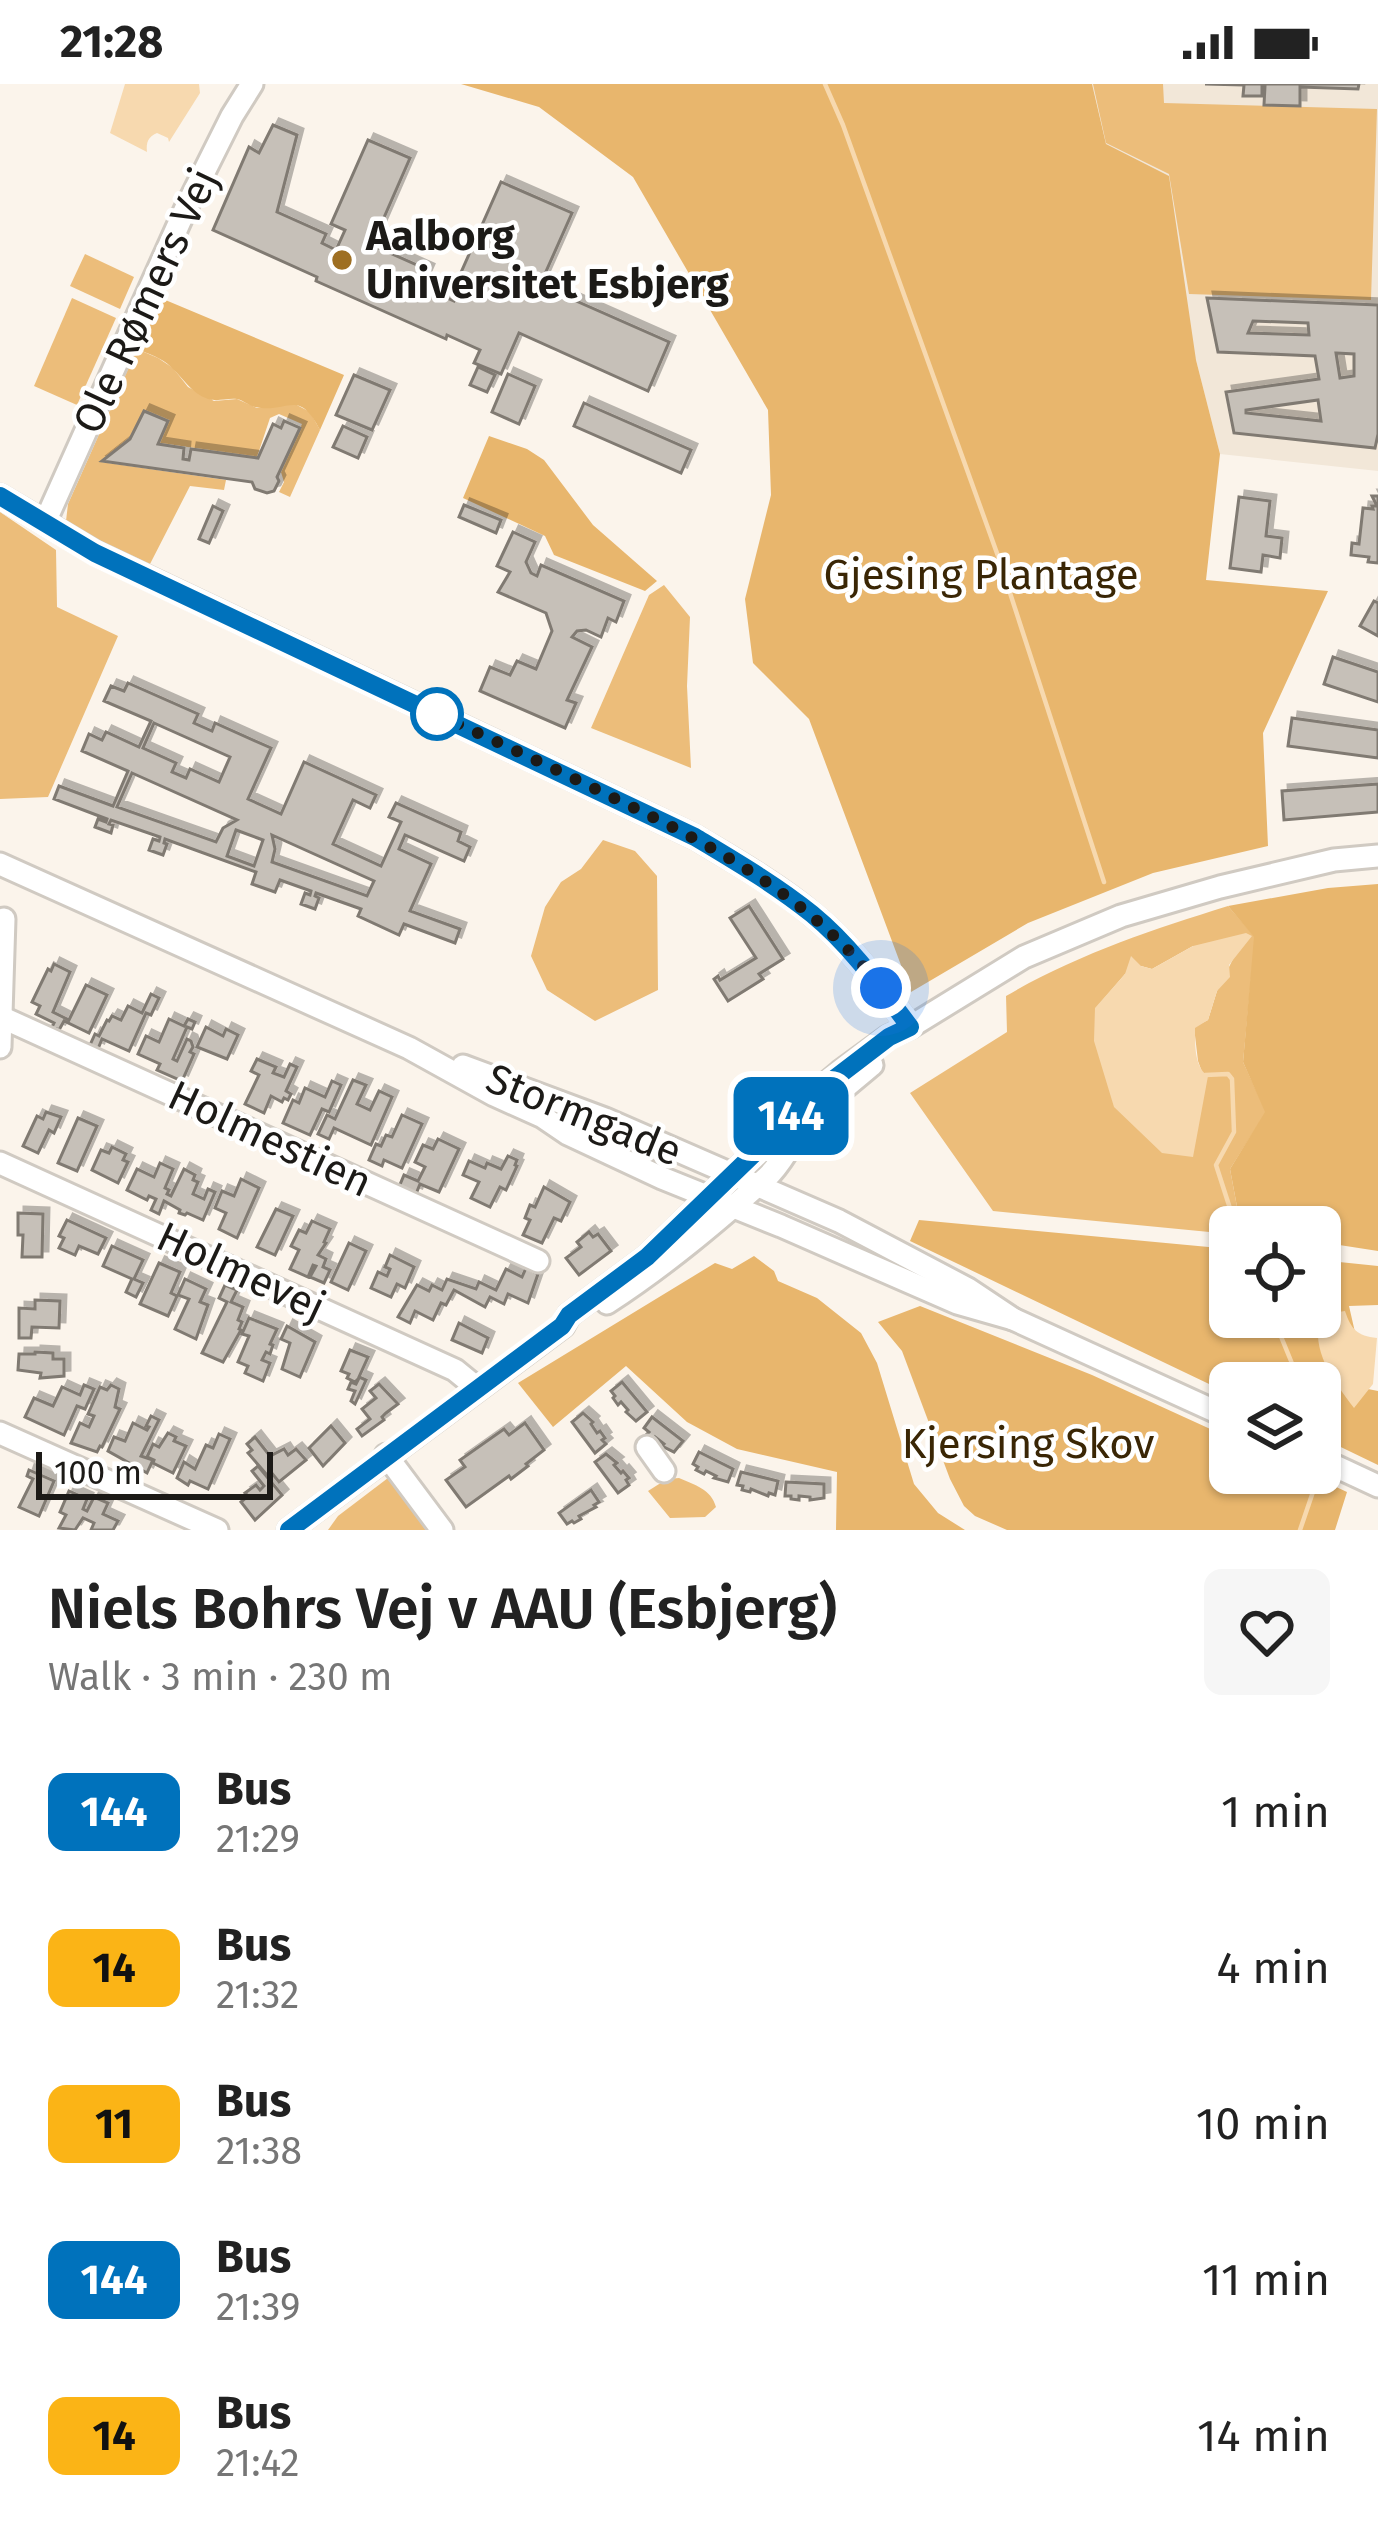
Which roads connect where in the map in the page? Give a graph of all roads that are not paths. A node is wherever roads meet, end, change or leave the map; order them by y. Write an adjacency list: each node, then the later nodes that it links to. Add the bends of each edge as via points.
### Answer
1 (252, 84): 3 (street, Ole Rømers Vej, via 185,210)
2 (0, 496): 3 (street)
3 (45, 522): 8 (street, via 95,553 695,837 813,914)
4 (1378, 856): 8 (street, via 1334,860 1121,916 1024,957)
5 (0, 864): 10 (street, Stormgade)
6 (4, 919): 7 (street)
7 (2, 1017): 9 (street); 14 (street, Holmestien)
8 (910, 1027): 12 (street, via 804,1102); 13 (street, via 834,1096)
9 (0, 1047)
10 (410, 1048): 12 (street, Stormgade, via 604,1119); 12 (street, Stormgade, via 543,1117 575,1121)
11 (0, 1162): 17 (street, Holmevej, via 455,1370)
12 (721, 1186): 13 (street, Stormgade); 13 (street); 16 (street)
13 (745, 1197): 15 (street, Stormgade, via 957,1303); 15 (street, Stormgade, via 839,1221); 16 (street, via 661,1268)
14 (538, 1262)
15 (1013, 1318): 18 (street, Stormgade)
16 (562, 1326): 17 (street)
17 (477, 1388): 21 (street)
18 (1209, 1408)
19 (0, 1433): 25 (street)
20 (647, 1447): 23 (street)
21 (386, 1455): 26 (street); 27 (street)
22 (1341, 1469): 24 (street)
23 (664, 1471)
24 (1378, 1486)
25 (217, 1530)
26 (289, 1530)
27 (442, 1530)

